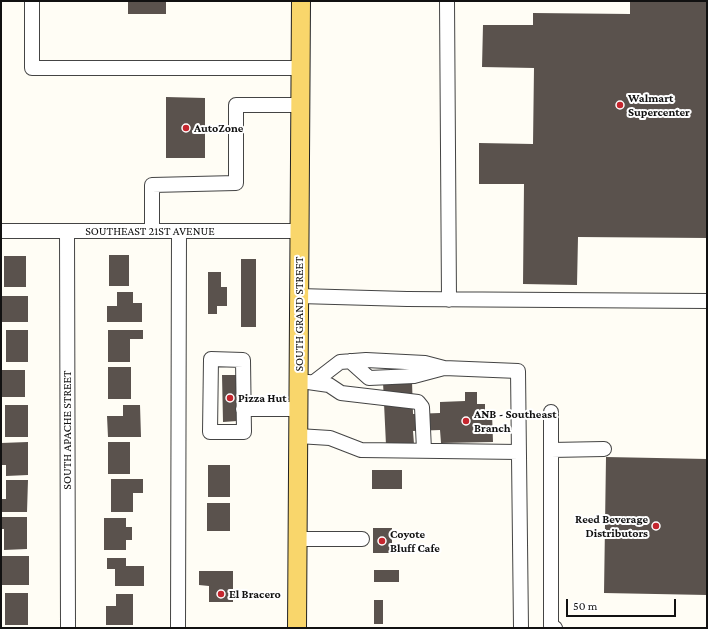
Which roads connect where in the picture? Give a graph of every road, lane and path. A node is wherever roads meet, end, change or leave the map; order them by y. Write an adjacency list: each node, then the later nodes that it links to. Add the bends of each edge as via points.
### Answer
1 (32, 1): 4 (street, via 32,68)
2 (301, 1): 4 (main road, SOUTH GRAND STREET)
3 (447, 1): 12 (street)
4 (300, 68): 5 (main road, SOUTH GRAND STREET)
5 (300, 105): 7 (street, via 236,105 236,183 152,185); 9 (main road, SOUTH GRAND STREET)
6 (67, 231): 7 (street, SOUTHEAST 21ST AVENUE); 10 (street, SOUTHEAST 21ST AVENUE); 25 (street, SOUTH APACHE STREET)
7 (152, 231): 8 (street, SOUTHEAST 21ST AVENUE)
8 (179, 231): 9 (street, SOUTHEAST 21ST AVENUE); 26 (street)
9 (299, 231): 11 (main road, SOUTH GRAND STREET)
10 (1, 232)
11 (299, 296): 12 (street); 14 (main road, SOUTH GRAND STREET)
12 (449, 300): 13 (street)
13 (707, 301)
14 (306, 382): 16 (main road, SOUTH GRAND STREET); 20 (street, via 329,385 341,394 418,402 422,407); 22 (street, via 340,362 366,360 425,363 444,368 518,371)
15 (243, 409): 15 (street, via 243,360 211,359 210,432 244,432); 16 (street)
16 (298, 409): 18 (main road, SOUTH GRAND STREET)
17 (551, 412): 21 (street)
18 (298, 436): 20 (street, via 330,438 361,450); 23 (main road, SOUTH GRAND STREET)
19 (604, 449): 21 (street)
20 (424, 450): 22 (street)
21 (551, 450): 29 (street, via 551,626)
22 (519, 452): 28 (street)
23 (297, 539): 24 (street); 27 (main road, SOUTH GRAND STREET)
24 (362, 539)
25 (68, 628)
26 (178, 628)
27 (296, 628)
28 (521, 628)
29 (555, 628)

